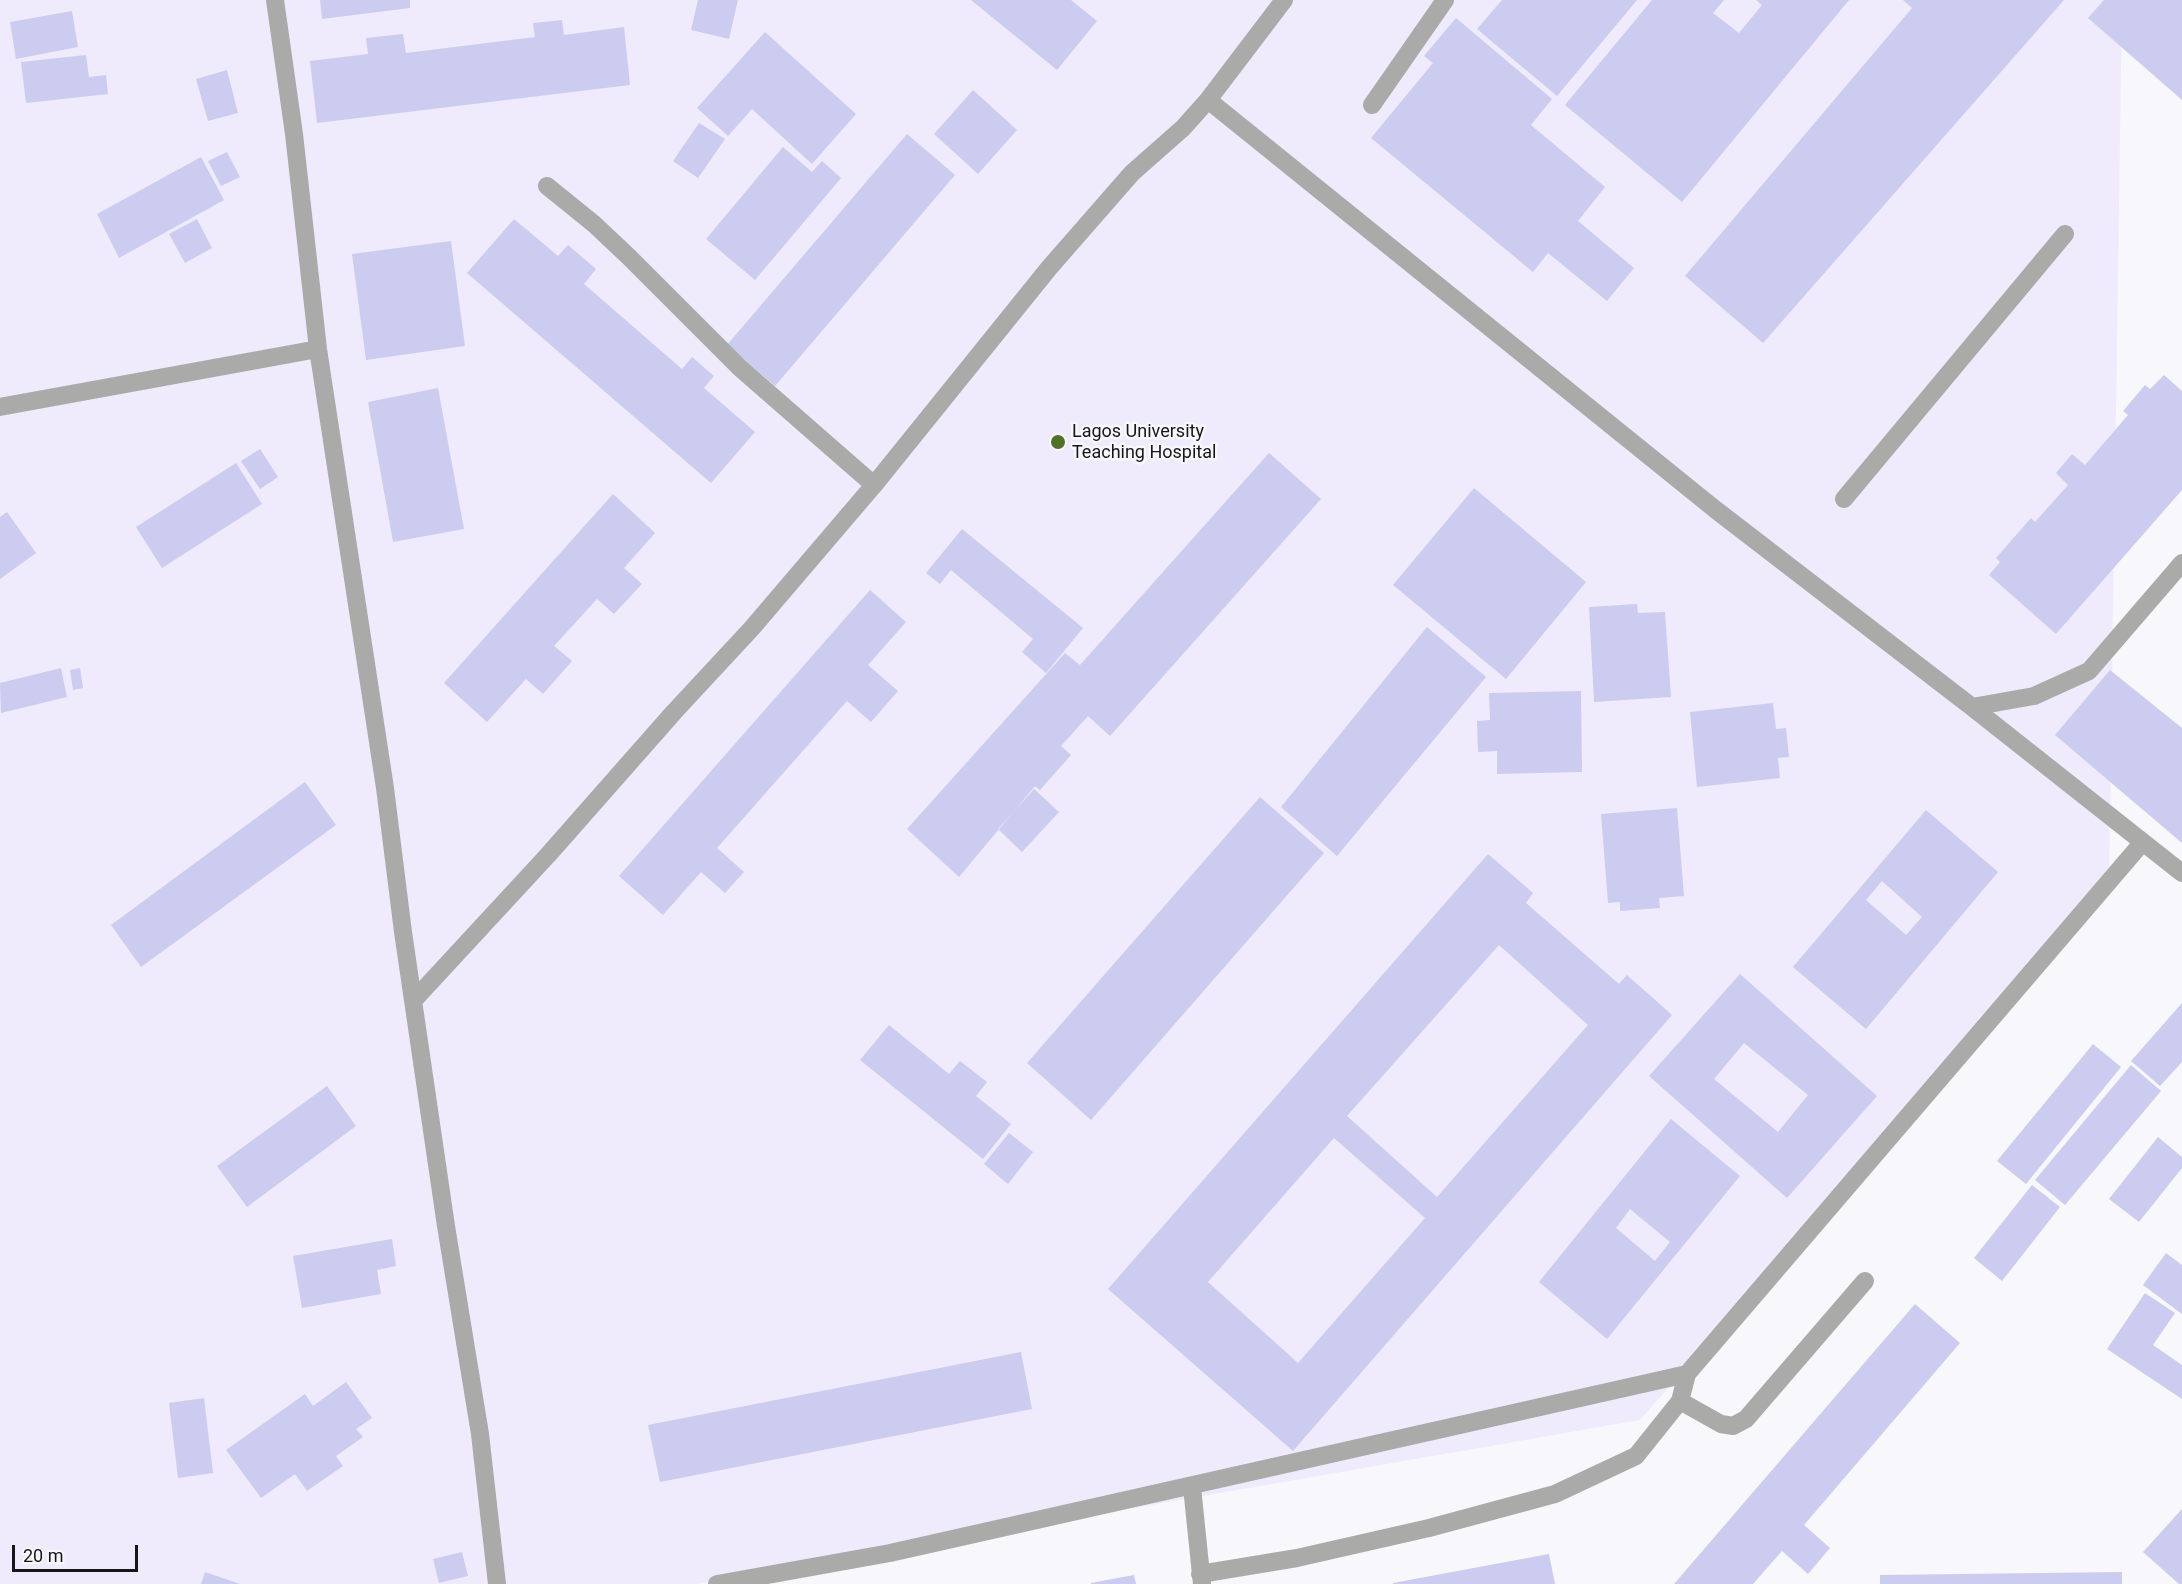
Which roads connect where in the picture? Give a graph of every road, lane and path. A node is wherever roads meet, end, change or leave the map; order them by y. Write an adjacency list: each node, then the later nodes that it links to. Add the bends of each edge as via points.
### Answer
1 (275, 0): 8 (street)
2 (1284, 0): 4 (street)
3 (1446, 0): 5 (street)
4 (1208, 100): 10 (street, via 1132,173 1049,268); 13 (street, via 1716,510)
5 (1372, 105)
6 (547, 186): 10 (street, via 629,257 740,368)
7 (2065, 234): 11 (street)
8 (318, 349): 9 (street); 16 (street)
9 (0, 407)
10 (874, 485): 16 (street, via 752,627)
11 (1844, 499)
12 (2182, 564): 13 (street, via 2089,671 2034,696)
13 (1972, 707): 14 (street)
14 (2142, 843): 15 (street); 18 (street)
15 (2182, 873)
16 (413, 1001): 22 (street, via 480,1434)
17 (1865, 1281): 19 (street, via 1746,1419 1733,1426 1721,1424)
18 (1687, 1374): 19 (street); 20 (street)
19 (1680, 1401): 21 (street, via 1636,1456 1555,1494 1430,1528)
20 (1192, 1487): 21 (street); 23 (street, via 890,1553)
21 (1201, 1579)
22 (497, 1584)
23 (717, 1584)

